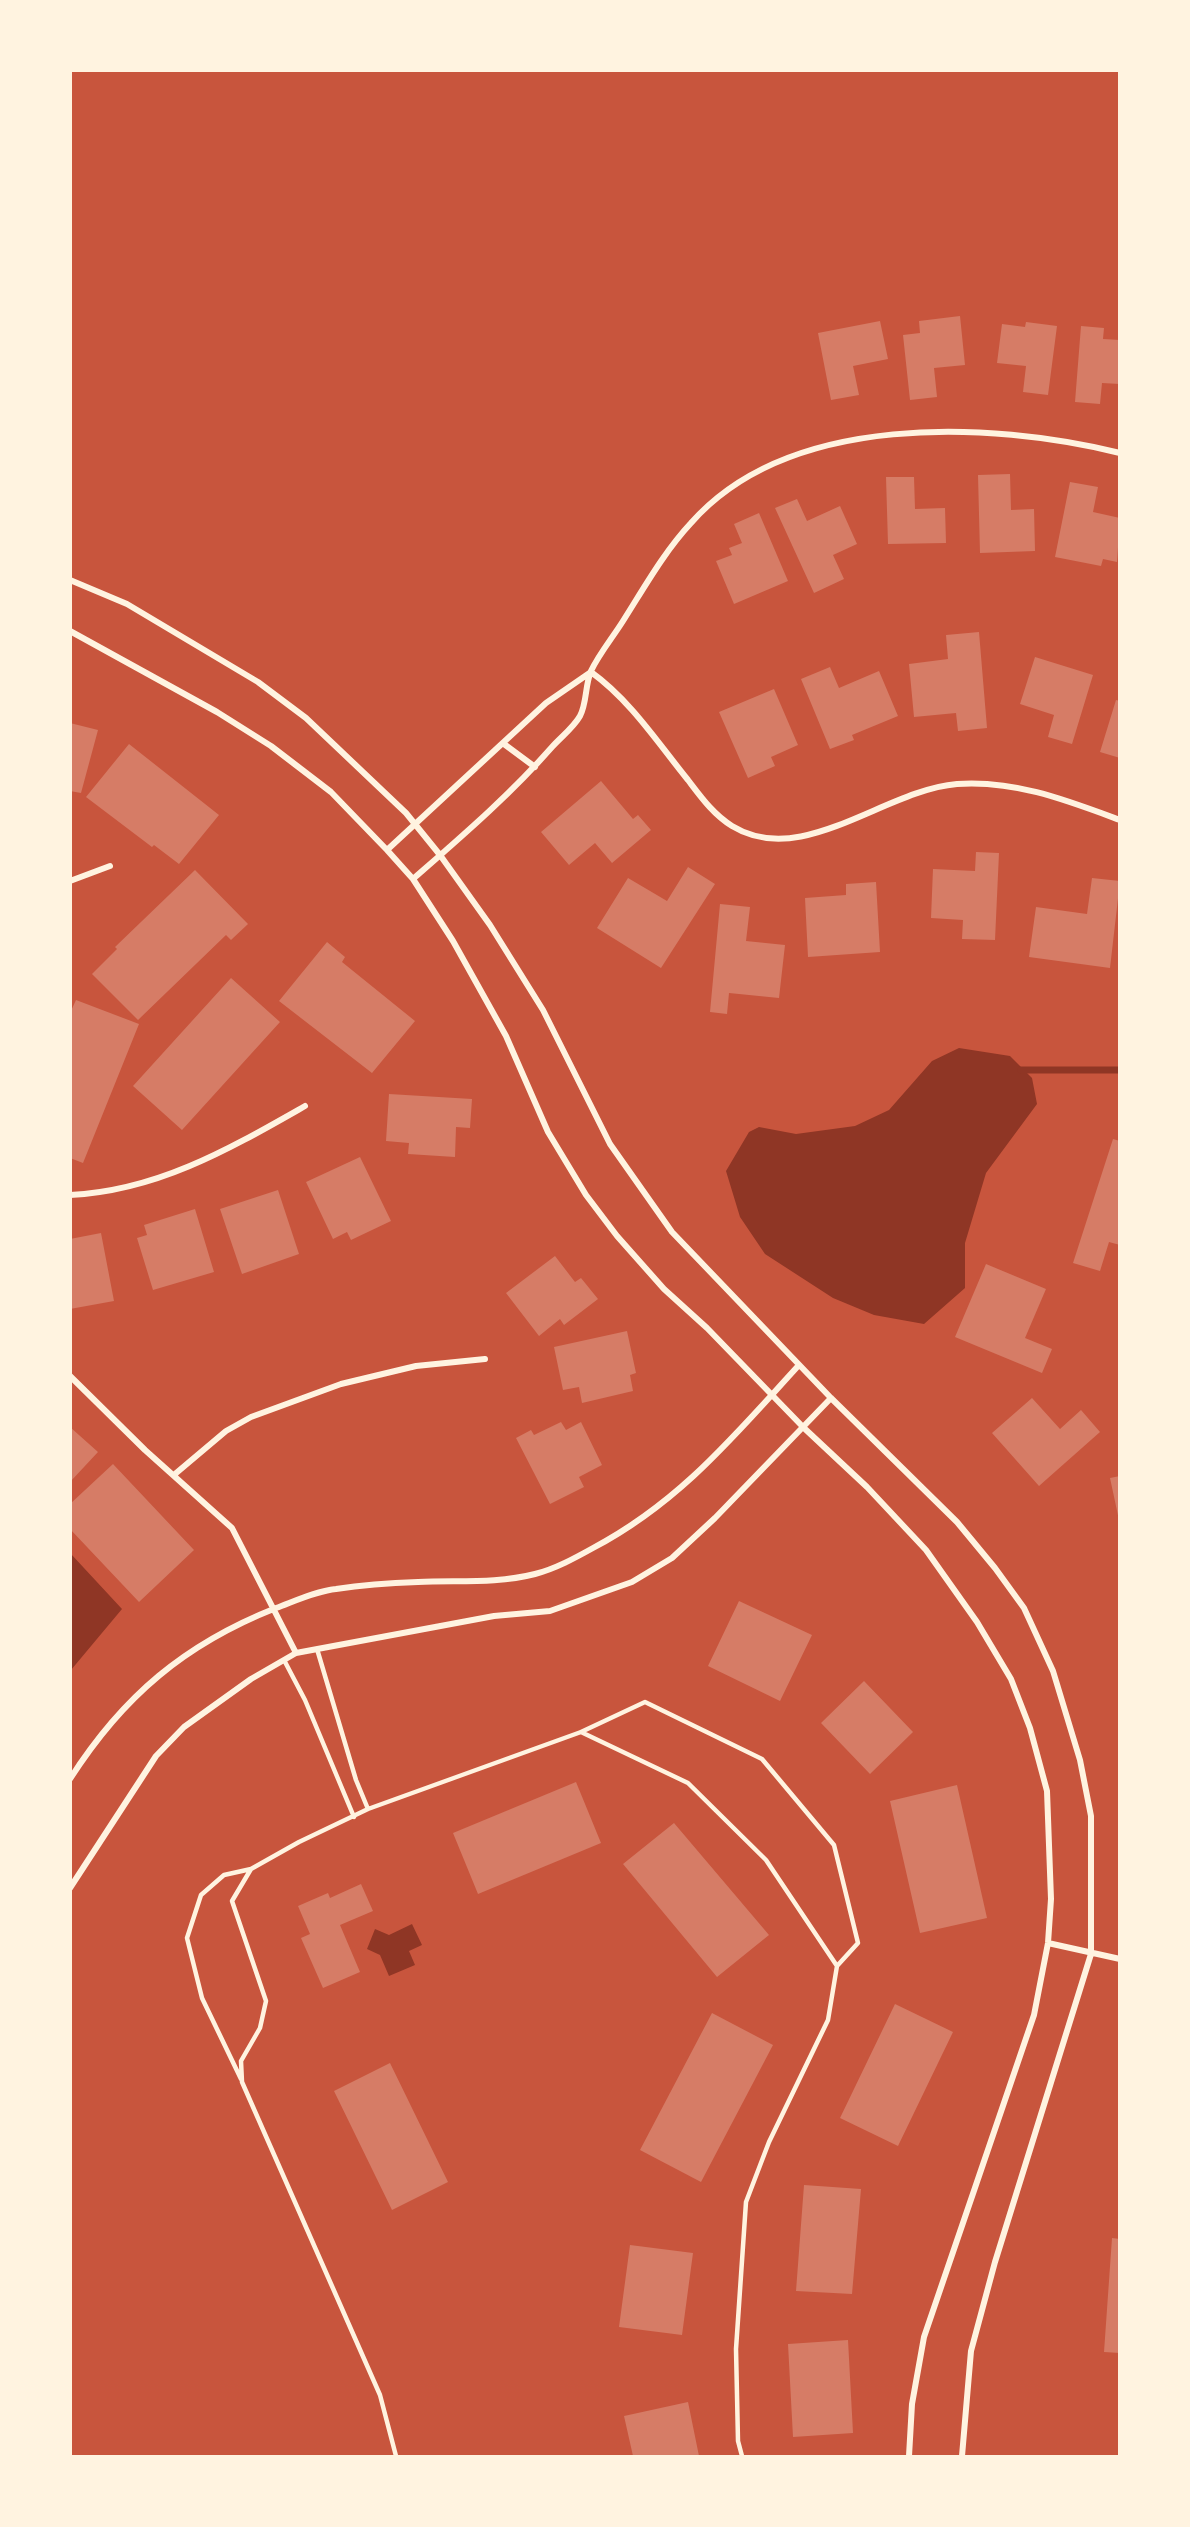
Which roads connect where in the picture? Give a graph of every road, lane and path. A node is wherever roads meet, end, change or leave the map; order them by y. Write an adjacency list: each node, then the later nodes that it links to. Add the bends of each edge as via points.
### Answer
1 (1119, 453): 4 (street, via 1010,433 931,432 865,439 780,461 753,474 691,523 659,564)
2 (70, 580): 8 (street, via 127,604 258,682 306,718)
3 (70, 631): 9 (street, via 271,746 331,792)
4 (591, 672): 5 (street, via 546,704); 6 (street, via 580,716); 7 (street, via 625,703 712,811 732,826 758,836 800,837 901,797 955,784 1022,787)
5 (504, 744): 6 (street); 8 (street)
6 (535, 767): 10 (street)
7 (1119, 820)
8 (416, 825): 9 (street); 10 (street)
9 (387, 850): 12 (street)
10 (440, 855): 12 (street); 17 (street, via 543,1010 610,1144 642,1192 672,1232)
11 (110, 866): 13 (street)
12 (412, 879): 19 (street, via 507,1036 548,1132 586,1195 640,1264)
13 (70, 881)
14 (305, 1106): 15 (street, via 205,1161 118,1189)
15 (70, 1195)
16 (485, 1359): 22 (street, via 416,1366 341,1384 250,1417 226,1431)
17 (799, 1365): 19 (street); 20 (street)
18 (70, 1376): 22 (street)
19 (770, 1396): 21 (street); 23 (street, via 671,1498 629,1529 570,1561 536,1574 482,1583 419,1582 333,1589)
20 (831, 1398): 21 (street); 34 (street, via 957,1522 1024,1608 1053,1671 1080,1760 1091,1816)
21 (804, 1428): 24 (street, via 672,1557 632,1582 550,1611 494,1616); 33 (street, via 867,1487 926,1551 977,1622 1011,1679 1030,1728 1047,1791 1051,1899)
22 (175, 1474): 23 (street, via 232,1528)
23 (273, 1609): 25 (street); 28 (street, via 238,1623 189,1651 149,1683 93,1744)
24 (317, 1649): 25 (street); 29 (lane)
25 (296, 1653): 26 (street)
26 (284, 1660): 30 (lane); 32 (street, via 184,1726 156,1756)
27 (581, 1732): 29 (lane); 36 (lane, via 688,1783 766,1860); 36 (lane, via 645,1702 762,1759 834,1845 858,1943)
28 (70, 1779)
29 (368, 1809): 30 (lane)
30 (354, 1816): 31 (lane)
31 (251, 1869): 37 (lane, via 231,1901 266,2001 260,2028 241,2061); 37 (lane, via 224,1875 201,1895 188,1938 202,1998)
32 (70, 1888)
33 (1048, 1943): 34 (street); 40 (street, via 1034,2015 924,2337 912,2404)
34 (1091, 1954): 35 (street); 41 (street, via 994,2262 971,2351)
35 (1119, 1959)
36 (837, 1966): 39 (lane, via 828,2020 769,2142 746,2202 736,2349 738,2441)
37 (242, 2082): 38 (lane, via 380,2395)
38 (396, 2457)
39 (742, 2457)
40 (909, 2457)
41 (962, 2457)

